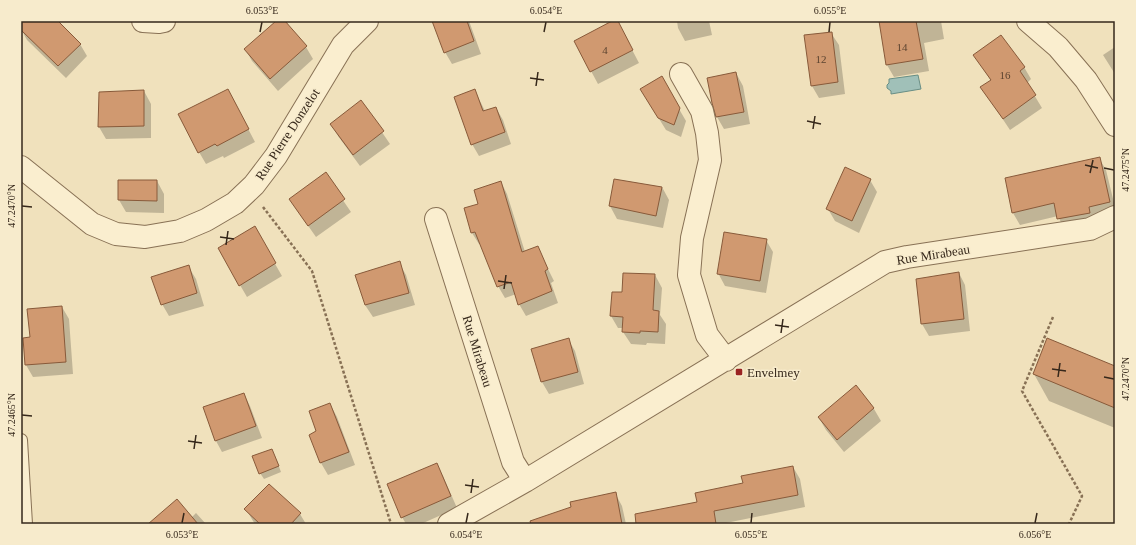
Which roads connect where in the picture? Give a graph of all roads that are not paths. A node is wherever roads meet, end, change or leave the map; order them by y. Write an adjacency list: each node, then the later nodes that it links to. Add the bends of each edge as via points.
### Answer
1 (143, 21): 2 (street)
2 (164, 21)
3 (367, 21): 7 (street, Rue Pierre Donzelot, via 343,45 276,156 254,185 235,203 180,231 145,237 116,234 92,224)
4 (1028, 21): 6 (street, via 1058,47 1086,80)
5 (681, 74): 10 (street, via 702,111 710,160 692,238 689,275 707,335)
6 (1115, 125)
7 (21, 166)
8 (1115, 217): 10 (street, Rue Mirabeau, via 1090,229 885,262)
9 (436, 219): 12 (street, Rue Mirabeau, via 513,462)
10 (726, 360): 12 (street, Rue Mirabeau)
11 (21, 440): 13 (lane)
12 (525, 481): 14 (street, Rue Mirabeau)
13 (26, 524)
14 (449, 524)

